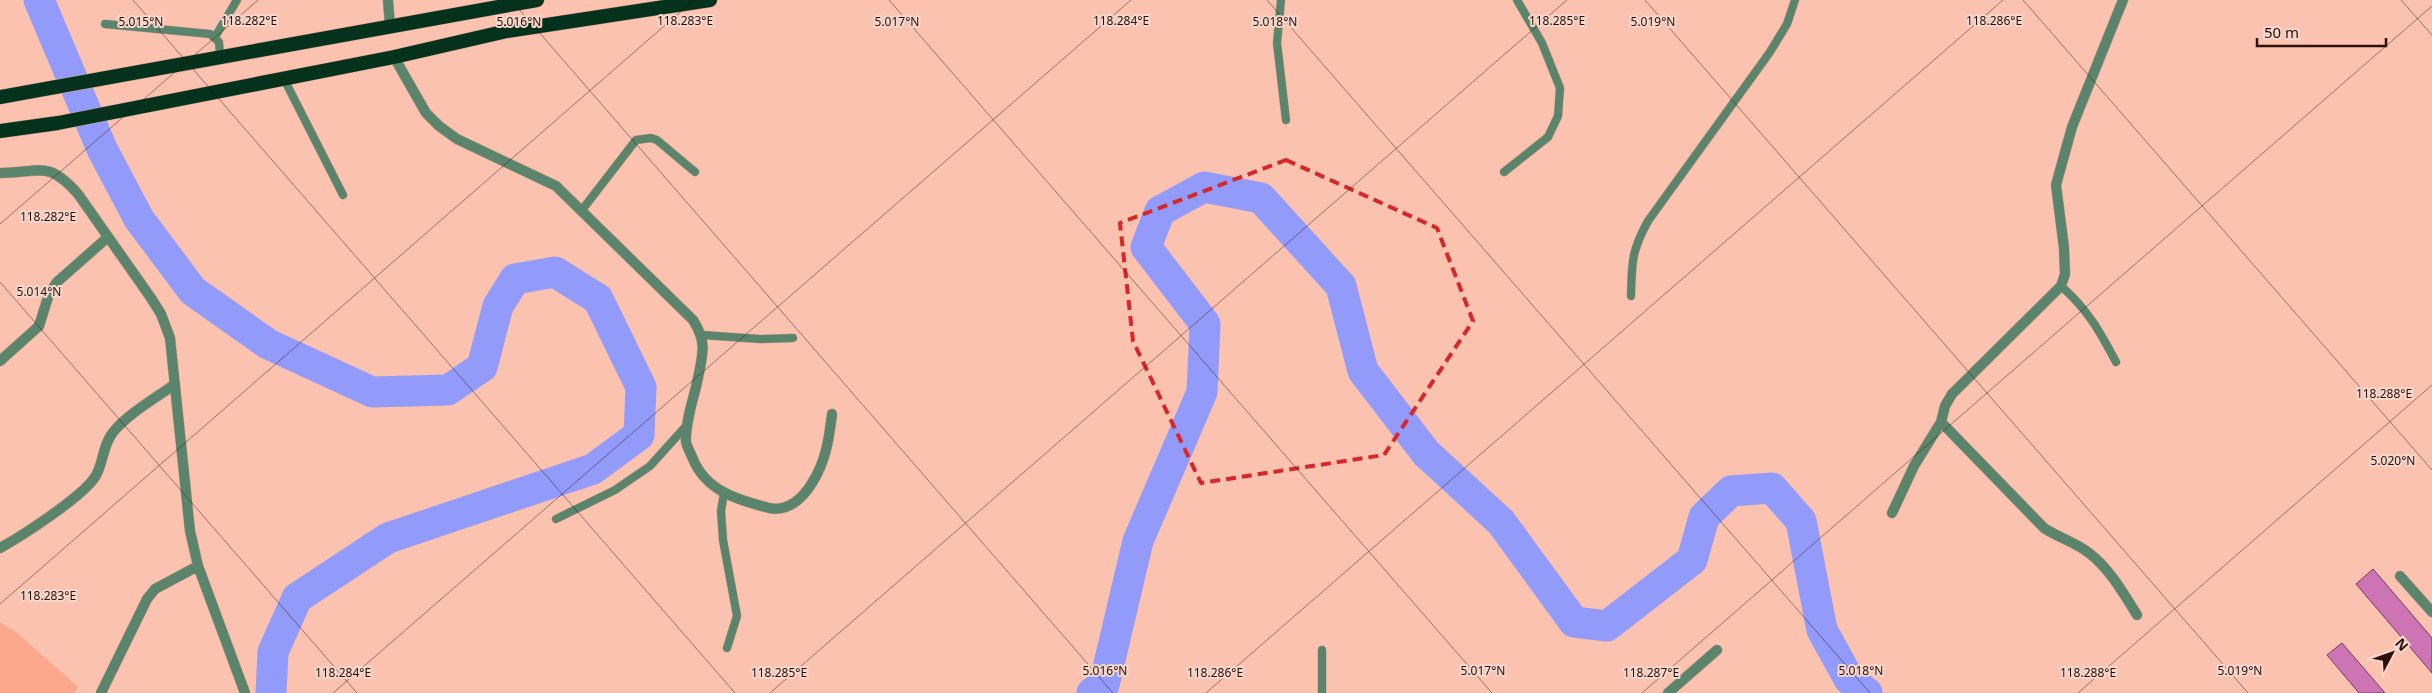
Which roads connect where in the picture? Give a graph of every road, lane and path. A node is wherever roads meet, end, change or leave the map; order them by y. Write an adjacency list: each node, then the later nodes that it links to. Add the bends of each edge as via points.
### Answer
1 (237, 0): 11 (lane)
2 (388, 0): 10 (street)
3 (536, 0): 10 (highway)
4 (710, 0): 13 (highway, via 507,31)
5 (1281, 0): 16 (lane, via 1277,43)
6 (1517, 0): 19 (lane, via 1542,44 1560,88 1558,116 1548,137)
7 (1796, 0): 25 (lane, via 1788,24 1770,52 1638,239 1632,258)
8 (2122, 0): 24 (street, via 2072,127 2056,185 2064,248 2065,274)
9 (105, 24): 11 (lane)
10 (390, 26): 12 (highway)
11 (215, 37): 12 (lane, via 219,42)
12 (220, 56): 15 (highway)
13 (394, 57): 14 (highway); 22 (street, via 426,113 439,126 457,139 556,186)
14 (284, 79): 17 (highway); 21 (lane)
15 (0, 97)
16 (1286, 120)
17 (0, 131)
18 (695, 172): 22 (lane, via 658,140 636,140)
19 (1504, 172)
20 (0, 173): 23 (street, via 49,170 65,179)
21 (343, 194)
22 (582, 210): 26 (street, via 693,320)
23 (108, 237): 28 (street, via 56,282 39,326); 30 (street, via 161,314 170,338)
24 (2061, 286): 29 (lane, via 2082,305); 32 (street, via 1952,394)
25 (1632, 296)
26 (702, 335): 27 (lane); 33 (street, via 703,352)
27 (793, 338)
28 (0, 361)
29 (2116, 362)
30 (175, 384): 37 (street, via 114,431 103,450 96,476 84,488); 38 (street, via 190,531)
31 (832, 414): 34 (street, via 828,446 820,471 794,505 773,509)
32 (1941, 422): 35 (street, via 1914,466); 41 (street, via 2044,528 2090,553 2106,570)
33 (688, 423): 34 (street, via 686,443 697,471 716,490); 36 (lane, via 650,466 615,490)
34 (724, 493): 42 (lane, via 721,511 723,540 738,616)
35 (1892, 513)
36 (556, 519)
37 (0, 548)
38 (198, 566): 45 (street, via 155,589 147,599); 46 (street)
39 (2400, 576): 40 (street)
40 (2432, 612)
41 (2137, 616)
42 (727, 648)
43 (1322, 650): 47 (lane)
44 (1718, 650): 48 (street)
45 (101, 693)
46 (245, 693)
47 (1322, 693)
48 (1668, 693)

